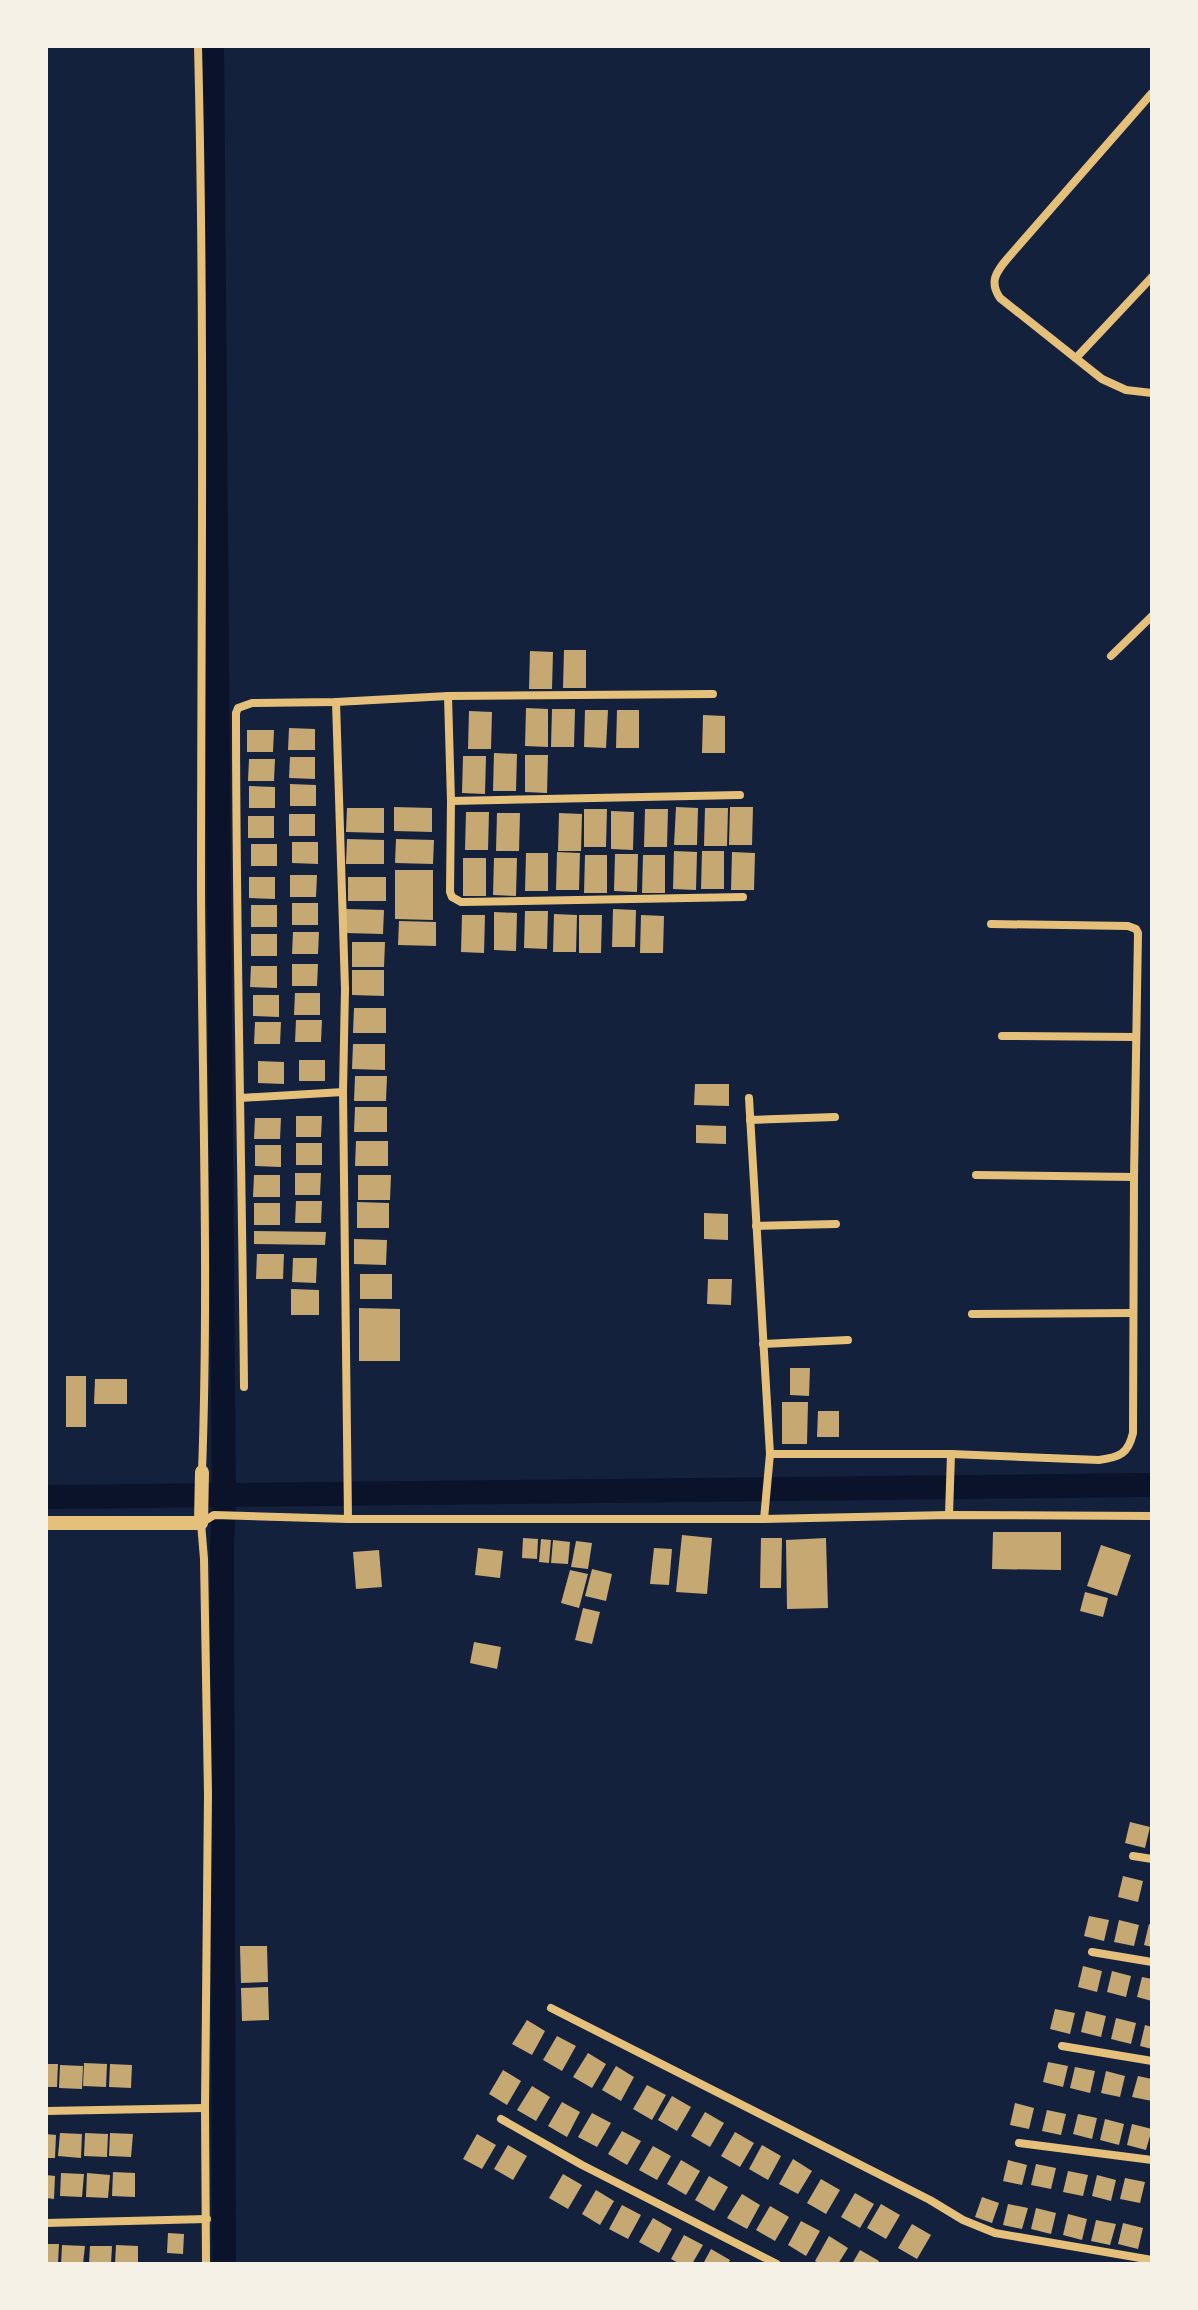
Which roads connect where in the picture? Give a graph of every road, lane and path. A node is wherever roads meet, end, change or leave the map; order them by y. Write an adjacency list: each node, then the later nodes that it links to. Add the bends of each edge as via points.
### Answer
1 (198, 46): 33 (street, via 203,249)
2 (1152, 93): 4 (street, via 996,273 1000,298)
3 (1152, 277): 4 (street)
4 (1076, 358): 5 (street, via 1116,386)
5 (1152, 393)
6 (1152, 616): 7 (street)
7 (1111, 656)
8 (713, 694): 9 (street)
9 (448, 696): 10 (street); 12 (street)
10 (336, 702): 17 (street); 18 (street, via 252,703 236,713)
11 (740, 795): 12 (street)
12 (451, 801): 13 (street, via 450,892 461,902)
13 (743, 897)
14 (991, 924): 16 (street, via 1136,929)
15 (1002, 1036): 16 (street)
16 (1136, 1037): 23 (street)
17 (343, 1092): 18 (street); 37 (street)
18 (240, 1098): 30 (street)
19 (749, 1098): 21 (street)
20 (835, 1117): 21 (street)
21 (750, 1120): 25 (street)
22 (976, 1175): 23 (street)
23 (1134, 1177): 26 (street)
24 (836, 1224): 25 (street)
25 (756, 1226): 29 (street)
26 (1133, 1313): 27 (street); 32 (street, via 1133,1433 1124,1453 1099,1460)
27 (972, 1314)
28 (848, 1340): 29 (street)
29 (763, 1344): 31 (street)
30 (244, 1387)
31 (770, 1454): 32 (street); 38 (street)
32 (951, 1454): 34 (street)
33 (202, 1472): 35 (street)
34 (949, 1515): 36 (street); 38 (street)
35 (205, 1516): 37 (street); 39 (street); 47 (street)
36 (1152, 1516)
37 (348, 1519): 38 (street)
38 (764, 1519)
39 (46, 1523)
40 (1133, 1856): 41 (street)
41 (1152, 1859)
42 (1092, 1952): 43 (street)
43 (1152, 1962)
44 (551, 2008): 54 (street, via 979,2227)
45 (1062, 2046): 46 (street)
46 (1152, 2061)
47 (205, 2108): 48 (street); 52 (street)
48 (46, 2111)
49 (501, 2119): 56 (street)
50 (1019, 2143): 51 (street)
51 (1152, 2160)
52 (207, 2219): 53 (street); 55 (street)
53 (46, 2223)
54 (1152, 2260)
55 (206, 2264)
56 (777, 2264)

